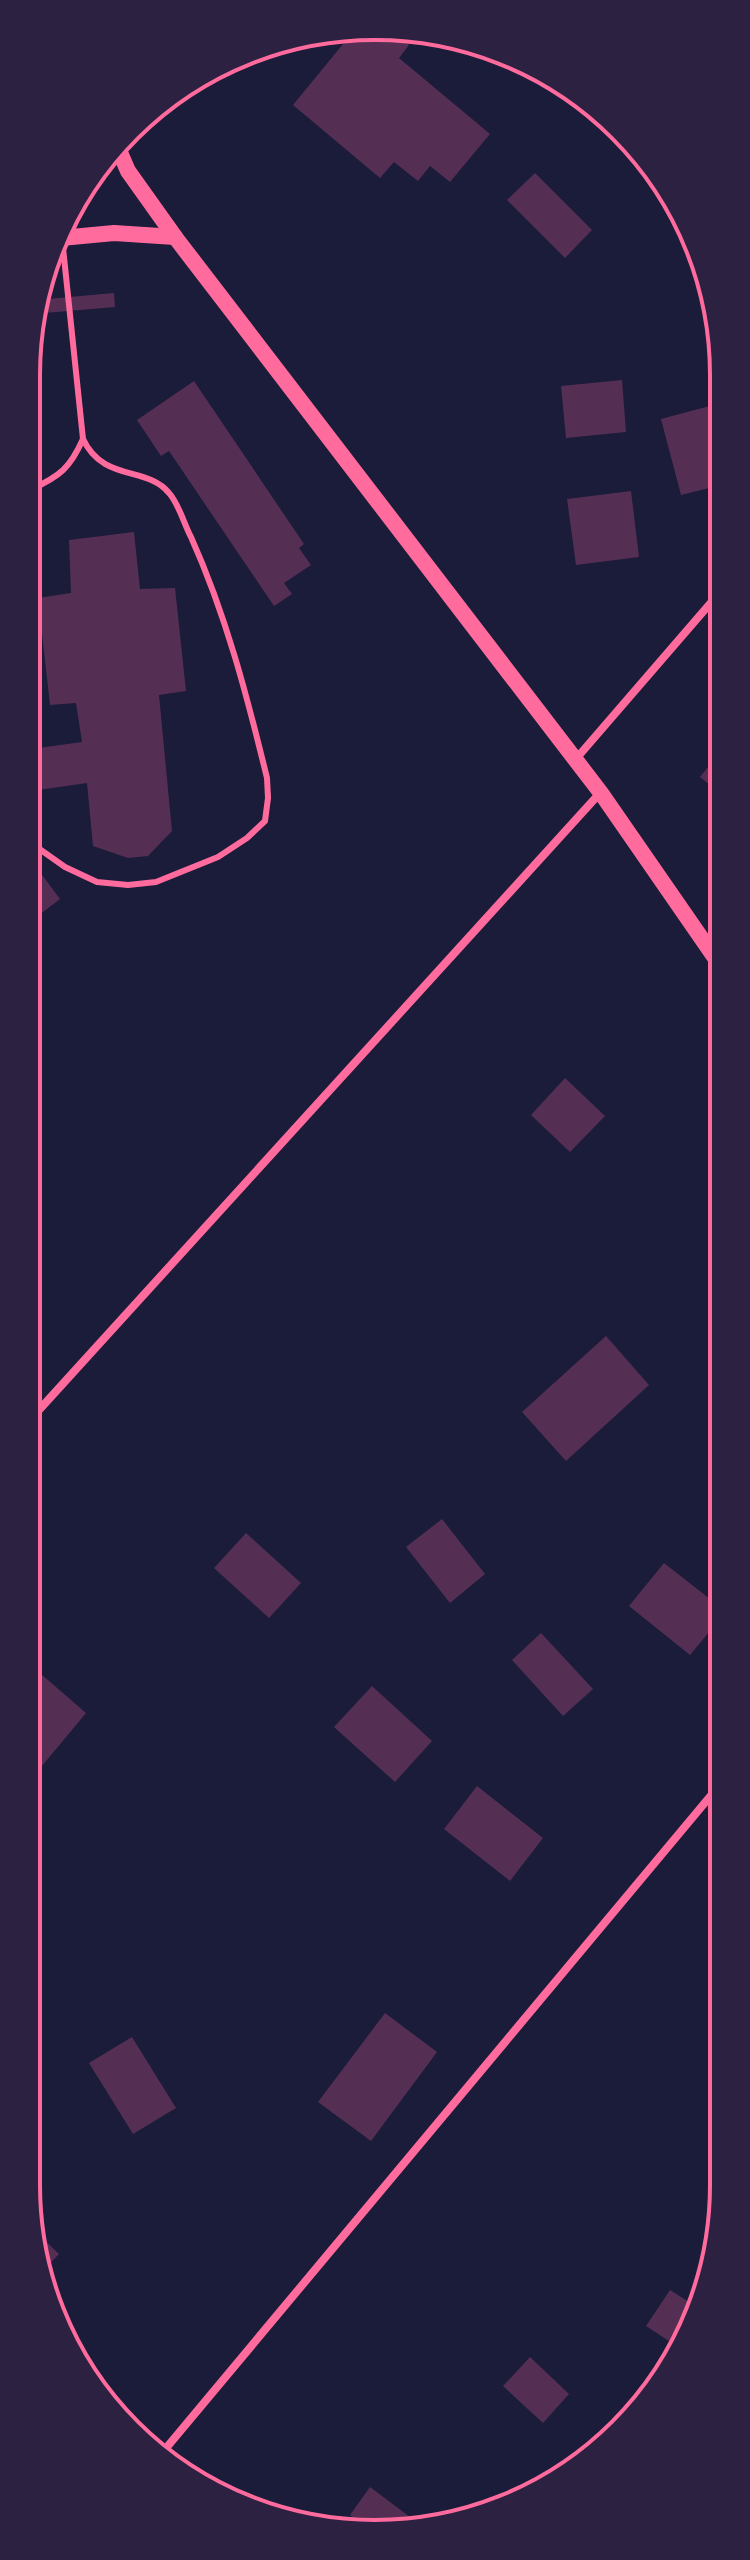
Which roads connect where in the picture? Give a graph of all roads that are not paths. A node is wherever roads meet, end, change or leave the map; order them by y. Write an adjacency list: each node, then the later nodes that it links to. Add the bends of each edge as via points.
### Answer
1 (121, 156): 3 (main road)
2 (70, 237): 3 (main road, via 114,233)
3 (175, 237): 8 (main road)
4 (64, 253): 5 (lane)
5 (83, 439): 6 (lane, via 73,461); 10 (lane, via 100,462 169,492 228,631 268,798 265,821 247,838 218,857 156,882 97,882)
6 (40, 485)
7 (710, 604): 8 (street)
8 (575, 760): 9 (main road)
9 (601, 793): 11 (main road); 12 (street)
10 (40, 849)
11 (710, 951)
12 (40, 1409)
13 (710, 1797): 14 (street)
14 (167, 2447)

